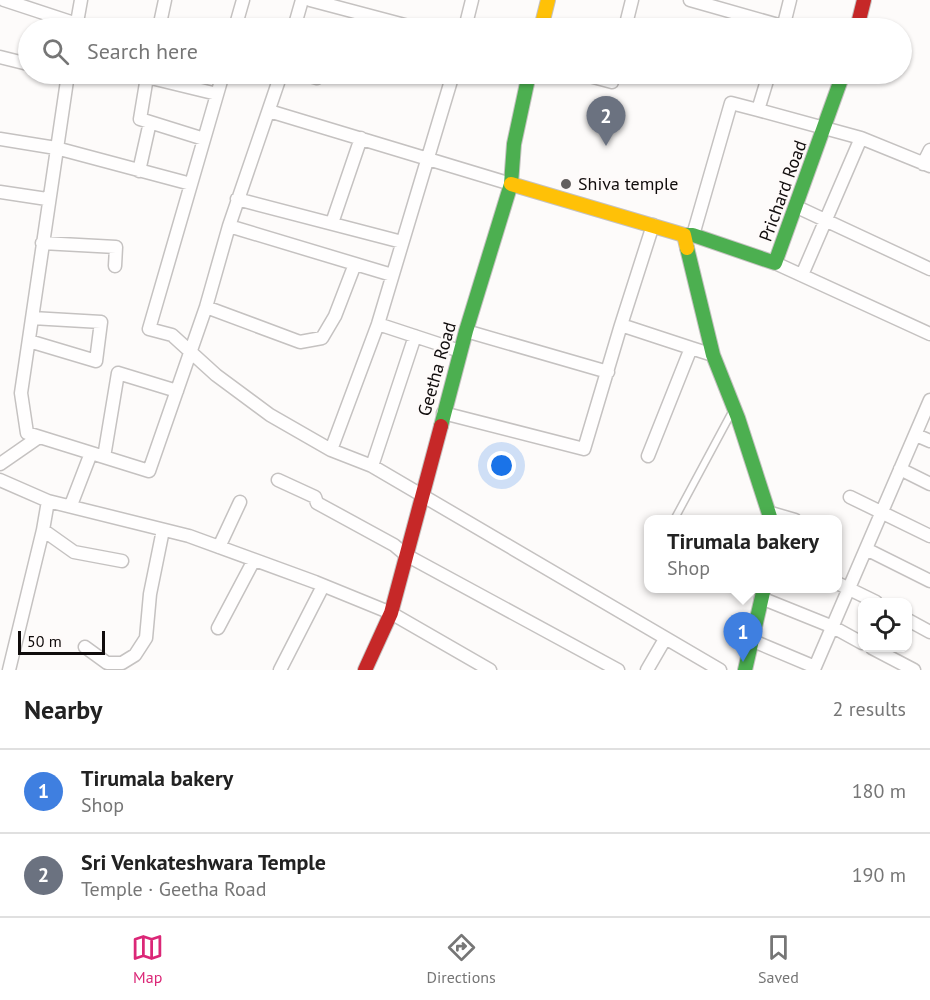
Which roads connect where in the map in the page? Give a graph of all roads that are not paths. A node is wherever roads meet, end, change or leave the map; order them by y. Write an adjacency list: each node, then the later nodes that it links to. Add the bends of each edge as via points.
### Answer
1 (4, 0): 13 (street)
2 (81, 0): 14 (street)
3 (165, 0): 15 (street)
4 (243, 0): 16 (street)
5 (302, 0): 17 (street)
6 (310, 0): 18 (street)
7 (472, 0): 19 (street)
8 (548, 0): 20 (street)
9 (632, 0): 21 (street)
10 (690, 0): 22 (street)
11 (790, 0): 23 (street)
12 (864, 0): 24 (street)
13 (54, 18)
14 (78, 18)
15 (161, 18)
16 (238, 18)
17 (297, 18)
18 (378, 18)
19 (468, 18)
20 (544, 18)
21 (628, 18)
22 (751, 18)
23 (787, 18)
24 (860, 18)
25 (0, 57): 26 (street)
26 (18, 62)
27 (65, 84): 45 (street)
28 (146, 84): 39 (street, via 140,119)
29 (180, 84): 36 (street)
30 (220, 84): 36 (street)
31 (278, 84): 38 (street)
32 (450, 84): 47 (street)
33 (527, 84): 51 (street, Geetha Road, via 514,144)
34 (766, 84): 37 (street)
35 (840, 84): 40 (street, Prichard Road)
36 (217, 94): 44 (street)
37 (758, 110): 40 (street); 60 (street, via 731,103)
38 (269, 111): 41 (street); 53 (street)
39 (150, 122): 44 (street); 49 (street)
40 (825, 128): 42 (street); 55 (street, Prichard Road)
41 (361, 138): 47 (street); 57 (street)
42 (861, 138): 48 (street); 56 (street)
43 (0, 139): 45 (street)
44 (204, 140): 50 (street)
45 (56, 148): 49 (street); 54 (street)
46 (930, 150): 48 (street)
47 (429, 158): 51 (street); 61 (street)
48 (926, 165)
49 (139, 171): 50 (street)
50 (191, 184): 79 (street, via 149,329 172,335)
51 (511, 184): 58 (street, Prichard Road); 73 (street, Geetha Road)
52 (0, 192): 54 (street)
53 (237, 199): 57 (street); 59 (street)
54 (47, 200): 62 (street)
55 (797, 207): 56 (street); 63 (street, Prichard Road)
56 (826, 220): 66 (street); 68 (street)
57 (332, 224): 61 (street)
58 (653, 225): 60 (street, Prichard Road); 72 (street)
59 (229, 226): 64 (street); 69 (street)
60 (688, 235): 63 (street, Prichard Road); 80 (street)
61 (402, 242): 67 (street)
62 (42, 243): 65 (street, via 116,247); 70 (street)
63 (775, 263): 68 (street)
64 (355, 264): 67 (street); 69 (street, via 322,338 300,342)
65 (115, 266)
66 (930, 269)
67 (393, 275): 71 (street)
68 (802, 275): 74 (street)
69 (206, 307): 79 (street)
70 (32, 318): 76 (street); 76 (street, via 101,322 96,361)
71 (378, 324): 75 (street); 89 (street)
72 (621, 325): 77 (street); 81 (street)
73 (466, 331): 78 (street, Geetha Road); 81 (street)
74 (930, 334)
75 (415, 336): 78 (street); 94 (street)
76 (28, 341): 87 (street, via 21,393 27,433)
77 (691, 348): 80 (street); 91 (street)
78 (460, 351): 85 (street, Geetha Road)
79 (190, 354): 82 (street); 89 (street, via 270,415)
80 (713, 355): 84 (street)
81 (608, 372): 85 (street, via 584,449)
82 (177, 391): 92 (street, via 149,471); 92 (street, via 118,374)
83 (930, 400): 86 (street)
84 (734, 408): 105 (lane); 106 (street)
85 (443, 412): 99 (street, Geetha Road)
86 (916, 435): 88 (street); 95 (street)
87 (39, 437): 90 (street); 93 (street)
88 (930, 441)
89 (331, 450): 94 (street)
90 (91, 453): 92 (street); 103 (street)
91 (648, 456)
92 (104, 457)
93 (0, 464)
94 (372, 466): 99 (street)
95 (900, 469): 98 (street); 104 (street)
96 (0, 480): 101 (street)
97 (278, 480): 112 (street, via 315,497 317,503)
98 (930, 484)
99 (420, 496): 112 (street, Geetha Road); 126 (street)
100 (850, 498): 104 (street)
101 (48, 501): 103 (street); 107 (street)
102 (240, 502): 110 (street)
103 (71, 505): 108 (street)
104 (882, 512): 109 (street); 111 (street)
105 (676, 515)
106 (771, 515)
107 (43, 530): 114 (street, via 74,552); 132 (street)
108 (163, 530): 110 (street); 129 (street, via 146,638 135,655 122,663 106,663)
109 (930, 536)
110 (219, 547): 113 (street)
111 (866, 549): 115 (street); 118 (street)
112 (406, 555): 121 (street, Geetha Road); 136 (street)
113 (254, 560): 117 (street); 124 (street)
114 (122, 561)
115 (930, 581)
116 (842, 585): 118 (street)
117 (322, 586): 121 (street); 133 (street)
118 (849, 588): 120 (street); 123 (street)
119 (763, 593): 123 (street); 127 (street)
120 (867, 598)
121 (391, 613): 134 (street, Geetha Road); 135 (street)
122 (912, 622): 125 (street)
123 (833, 627): 128 (street); 131 (street)
124 (218, 628)
125 (930, 632)
126 (665, 639): 137 (street); 138 (street)
127 (751, 640): 131 (street); 139 (street)
128 (858, 641)
129 (85, 647)
130 (880, 652): 140 (street)
131 (818, 668)
132 (9, 670)
133 (280, 670)
134 (365, 670)
135 (490, 670)
136 (618, 670)
137 (646, 670)
138 (720, 670)
139 (746, 670)
140 (914, 670)

